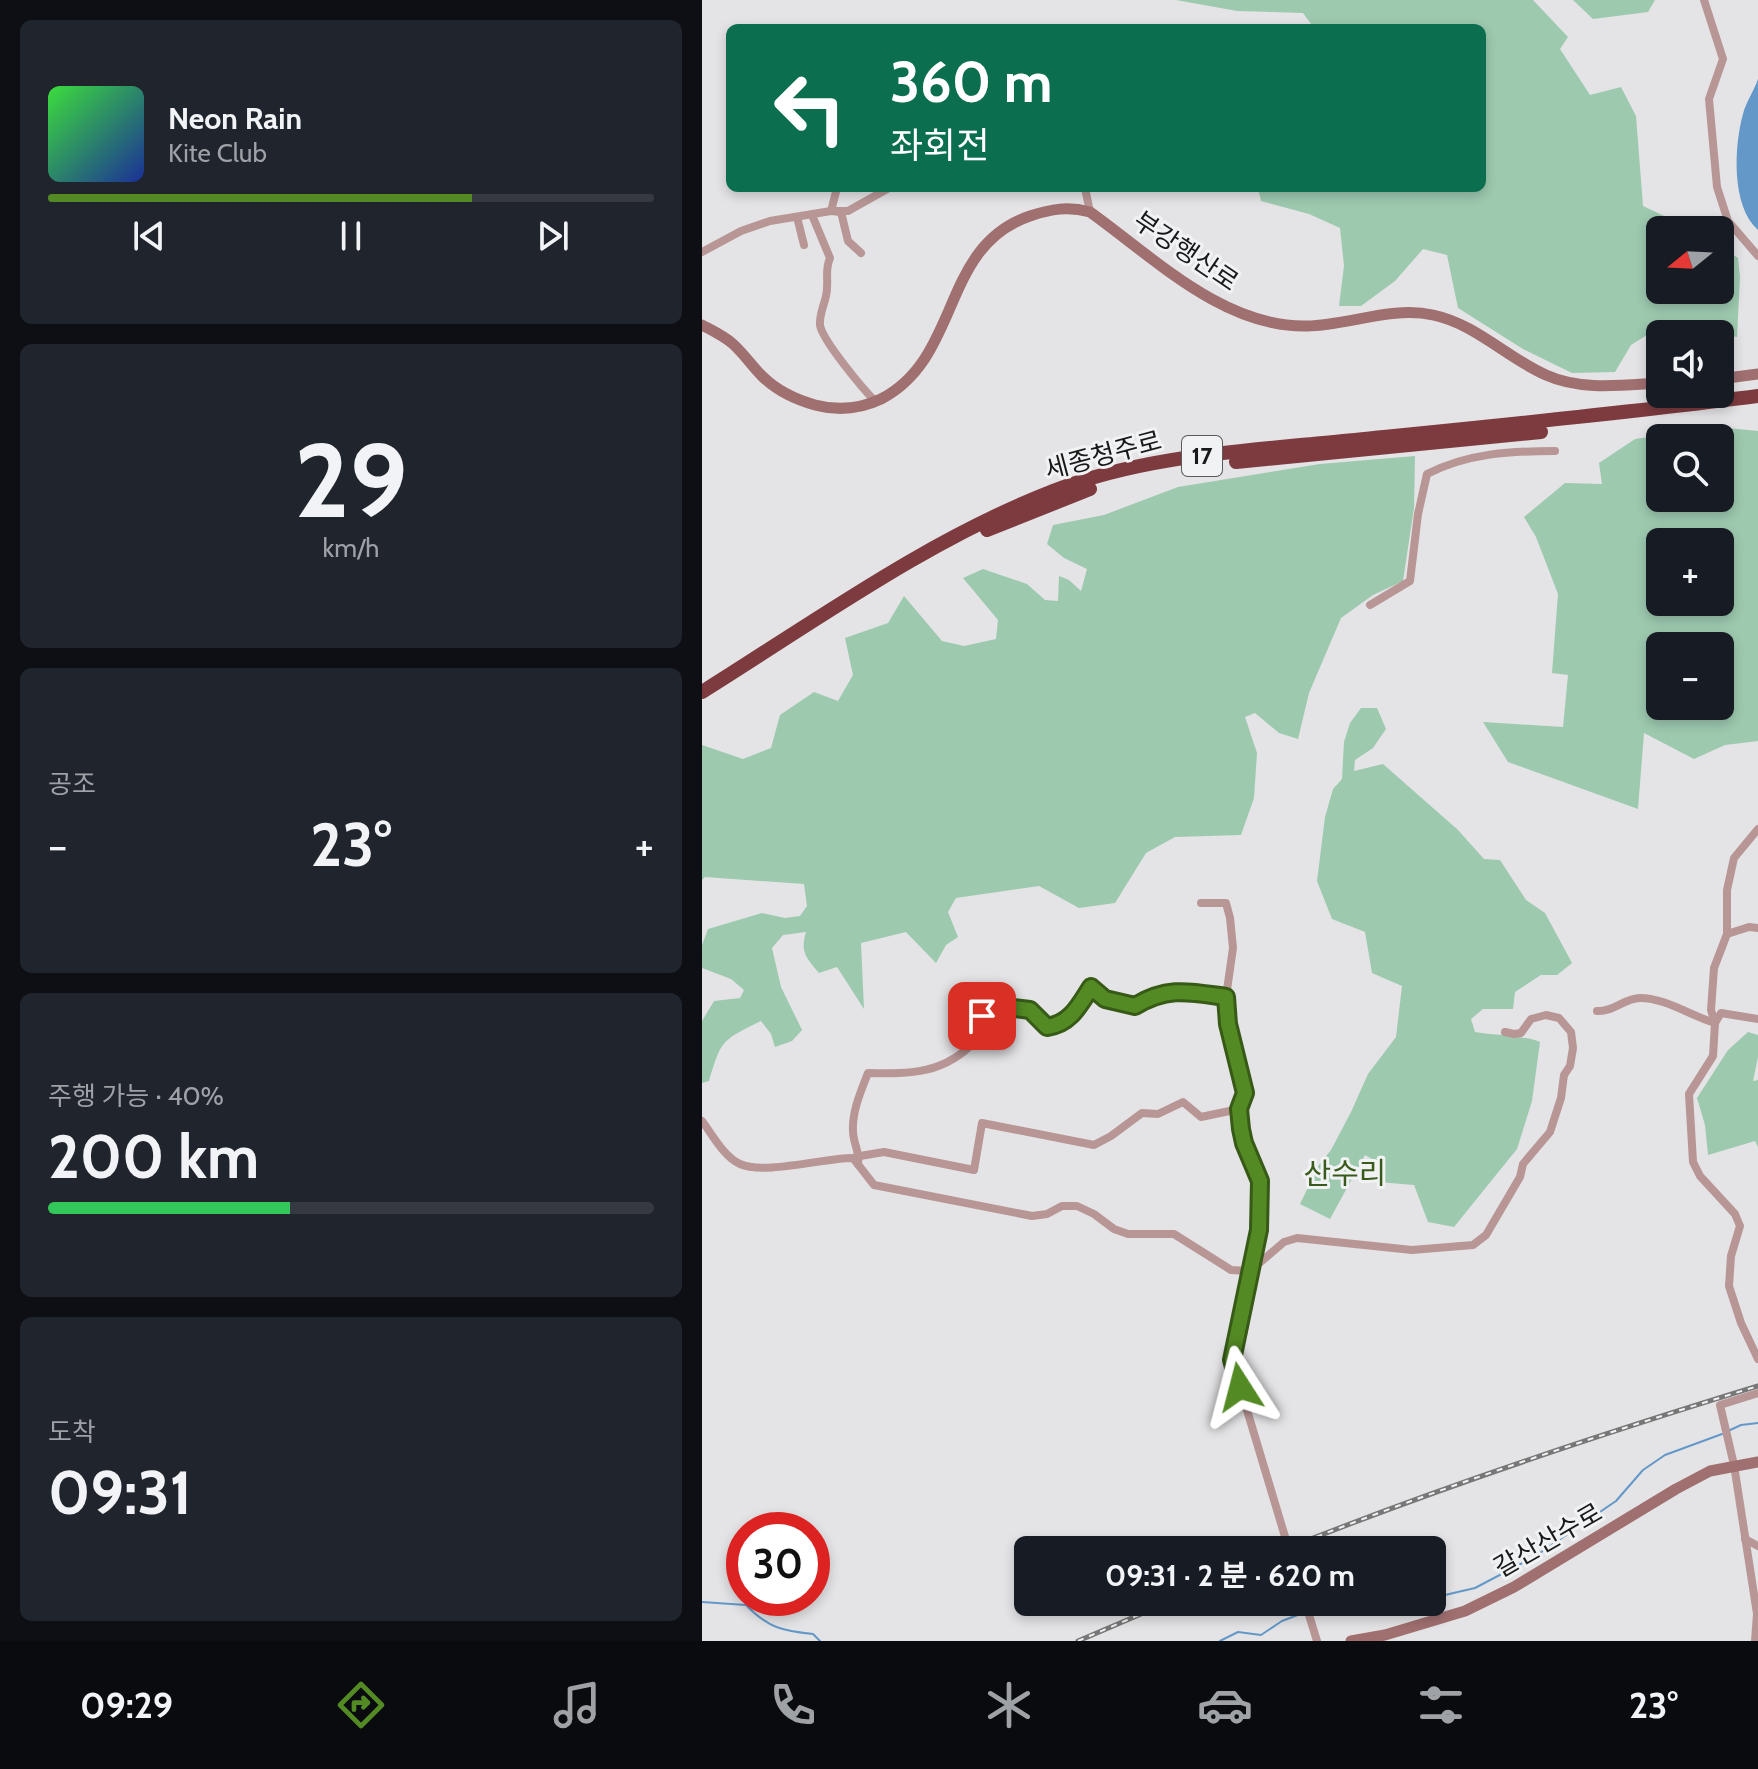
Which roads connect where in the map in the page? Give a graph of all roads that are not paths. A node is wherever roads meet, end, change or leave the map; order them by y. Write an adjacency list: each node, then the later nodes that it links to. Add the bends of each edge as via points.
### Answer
1 (1704, 0): 12 (street, via 1723,59 1709,99 1717,187 1728,221)
2 (837, 192): 5 (street)
3 (881, 192): 5 (street, via 848,211)
4 (1086, 192): 6 (street)
5 (836, 211): 7 (street); 11 (street, via 848,241)
6 (1090, 212): 16 (street, 부강행산로, via 1202,294 1256,318 1302,326 1394,313 1434,315 1474,330 1555,379); 18 (street, via 1047,211 1018,220 993,236 974,259 926,359 903,384)
7 (812, 215): 8 (street); 18 (street, via 830,258 820,328)
8 (797, 217): 9 (street); 10 (street, via 741,231)
9 (804, 245)
10 (702, 252)
11 (861, 253)
12 (1758, 256)
13 (702, 325): 18 (street, via 735,346 769,383 798,398 833,408)
14 (1758, 374): 15 (street)
15 (1734, 377)
16 (1646, 383)
17 (1758, 396): 22 (highway, 세종청주로 / 17, via 1211,455 1115,471 996,515)
18 (875, 401)
19 (1758, 405): 23 (highway, 세종청주로 / 17, via 1133,475 992,527)
20 (1555, 451): 21 (street, via 1500,451 1427,474 1410,581)
21 (1370, 605)
22 (702, 692)
23 (702, 701)
24 (1758, 829): 27 (street, via 1734,858 1727,890)
25 (1201, 903): 28 (street, via 1226,903 1230,918 1233,948)
26 (1758, 928): 27 (street)
27 (1727, 934): 31 (street, via 1714,968)
28 (1226, 997): 33 (street, via 1245,1093); 35 (street, via 1179,990 1135,1006 1105,999 1091,987 1066,1022 1057,1026 1047,1027 1030,1010 1006,1007 982,1016 976,1021 976,1040 960,1057 901,1074 868,1073 852,1127)
29 (1597, 1011): 31 (street, via 1643,998)
30 (1758, 1019): 31 (street, via 1721,1013)
31 (1715, 1023): 37 (street, via 1713,1056 1689,1094 1693,1162 1740,1226 1729,1286)
32 (1505, 1032): 36 (street, via 1521,1033 1531,1019 1546,1015 1559,1018 1571,1032 1573,1048 1550,1132 1523,1164 1486,1235 1473,1245 1412,1250 1297,1238 1284,1242)
33 (1239, 1109): 35 (street, via 1201,1117 1183,1102 1158,1114 1142,1113 1094,1145 982,1123 974,1170 884,1152); 36 (street, via 1244,1143 1260,1181 1259,1230)
34 (702, 1121): 35 (street, via 739,1164 764,1168 832,1158)
35 (859, 1160): 36 (street, via 874,1185 1032,1216 1077,1206 1114,1229 1174,1234 1231,1270)
36 (1250, 1271): 41 (street, via 1232,1360)
37 (1758, 1359)
38 (1758, 1393): 40 (street, via 1720,1405)
39 (1758, 1462): 40 (street, 갈산산수로)
40 (1734, 1465): 42 (street); 46 (street, 갈산산수로, via 1676,1489 1465,1611)
41 (1285, 1536)
42 (1745, 1539): 43 (street); 47 (street, via 1757,1614)
43 (1758, 1546)
44 (1309, 1616): 45 (street)
45 (1317, 1641)
46 (1351, 1641)
47 (1755, 1641)

